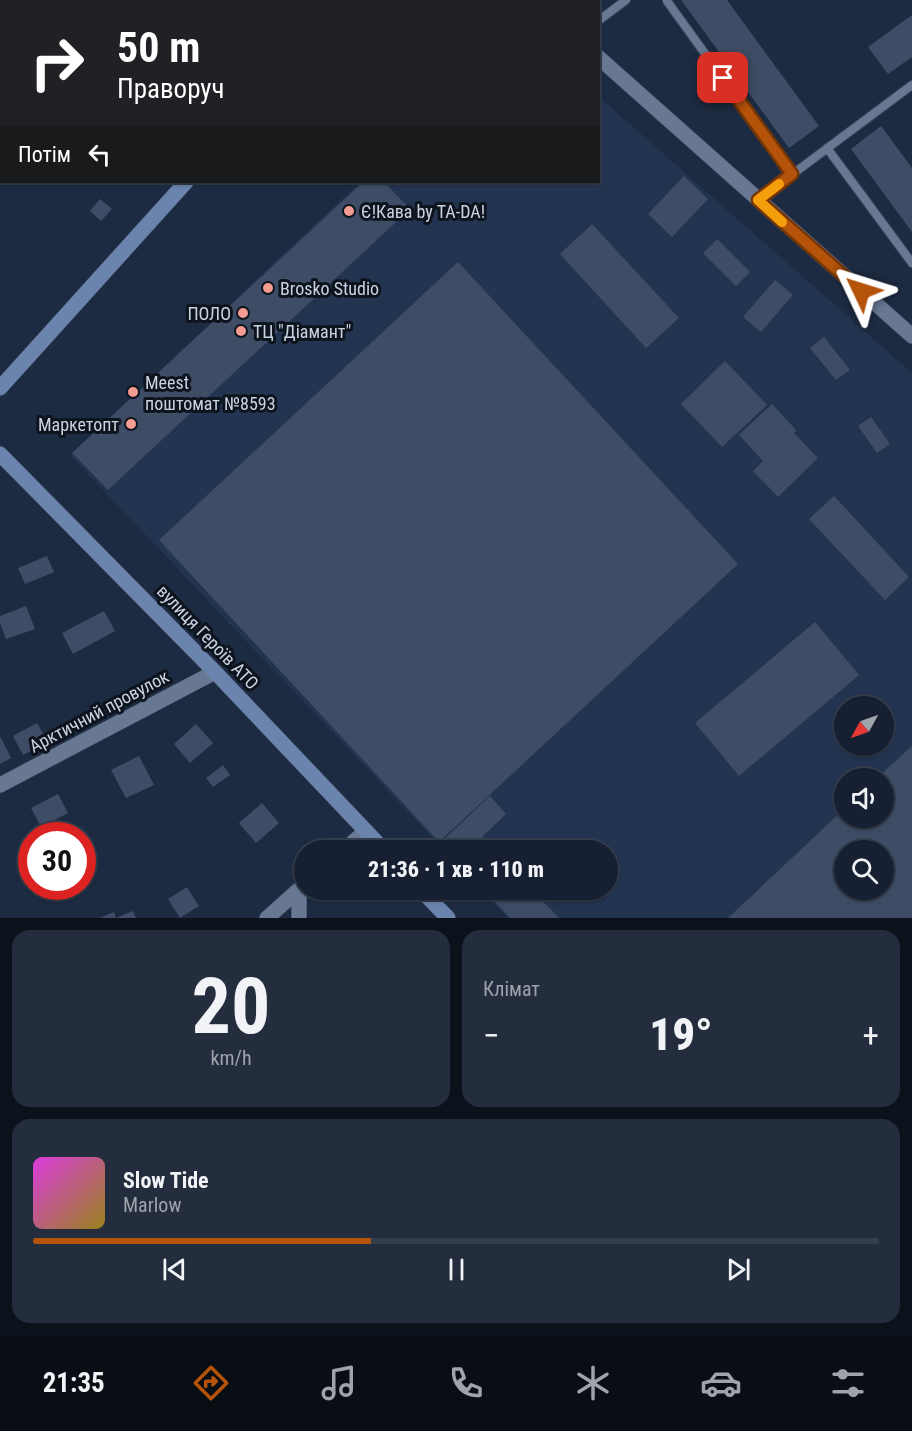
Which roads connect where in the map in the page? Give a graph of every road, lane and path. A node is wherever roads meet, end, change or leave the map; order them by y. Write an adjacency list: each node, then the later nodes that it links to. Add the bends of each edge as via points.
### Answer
1 (626, 0): 3 (lane)
2 (667, 1): 7 (lane)
3 (600, 20)
4 (600, 59): 9 (street)
5 (912, 85): 6 (lane)
6 (827, 148): 7 (lane); 10 (lane)
7 (792, 174): 9 (lane)
8 (185, 183): 12 (main road)
9 (758, 200): 11 (street)
10 (912, 263)
11 (912, 336)
12 (0, 388)
13 (0, 454): 14 (main road, вулиця Героїв АТО)
14 (215, 672): 15 (street, Арктичний провулок); 16 (main road, вулиця Героїв АТО)
15 (0, 785)
16 (366, 831): 17 (street); 18 (main road, вулиця Героїв АТО)
17 (356, 840)
18 (375, 840)
19 (294, 894): 22 (street)
20 (301, 900): 23 (street)
21 (431, 900): 24 (main road)
22 (267, 918)
23 (299, 918)
24 (448, 918)

